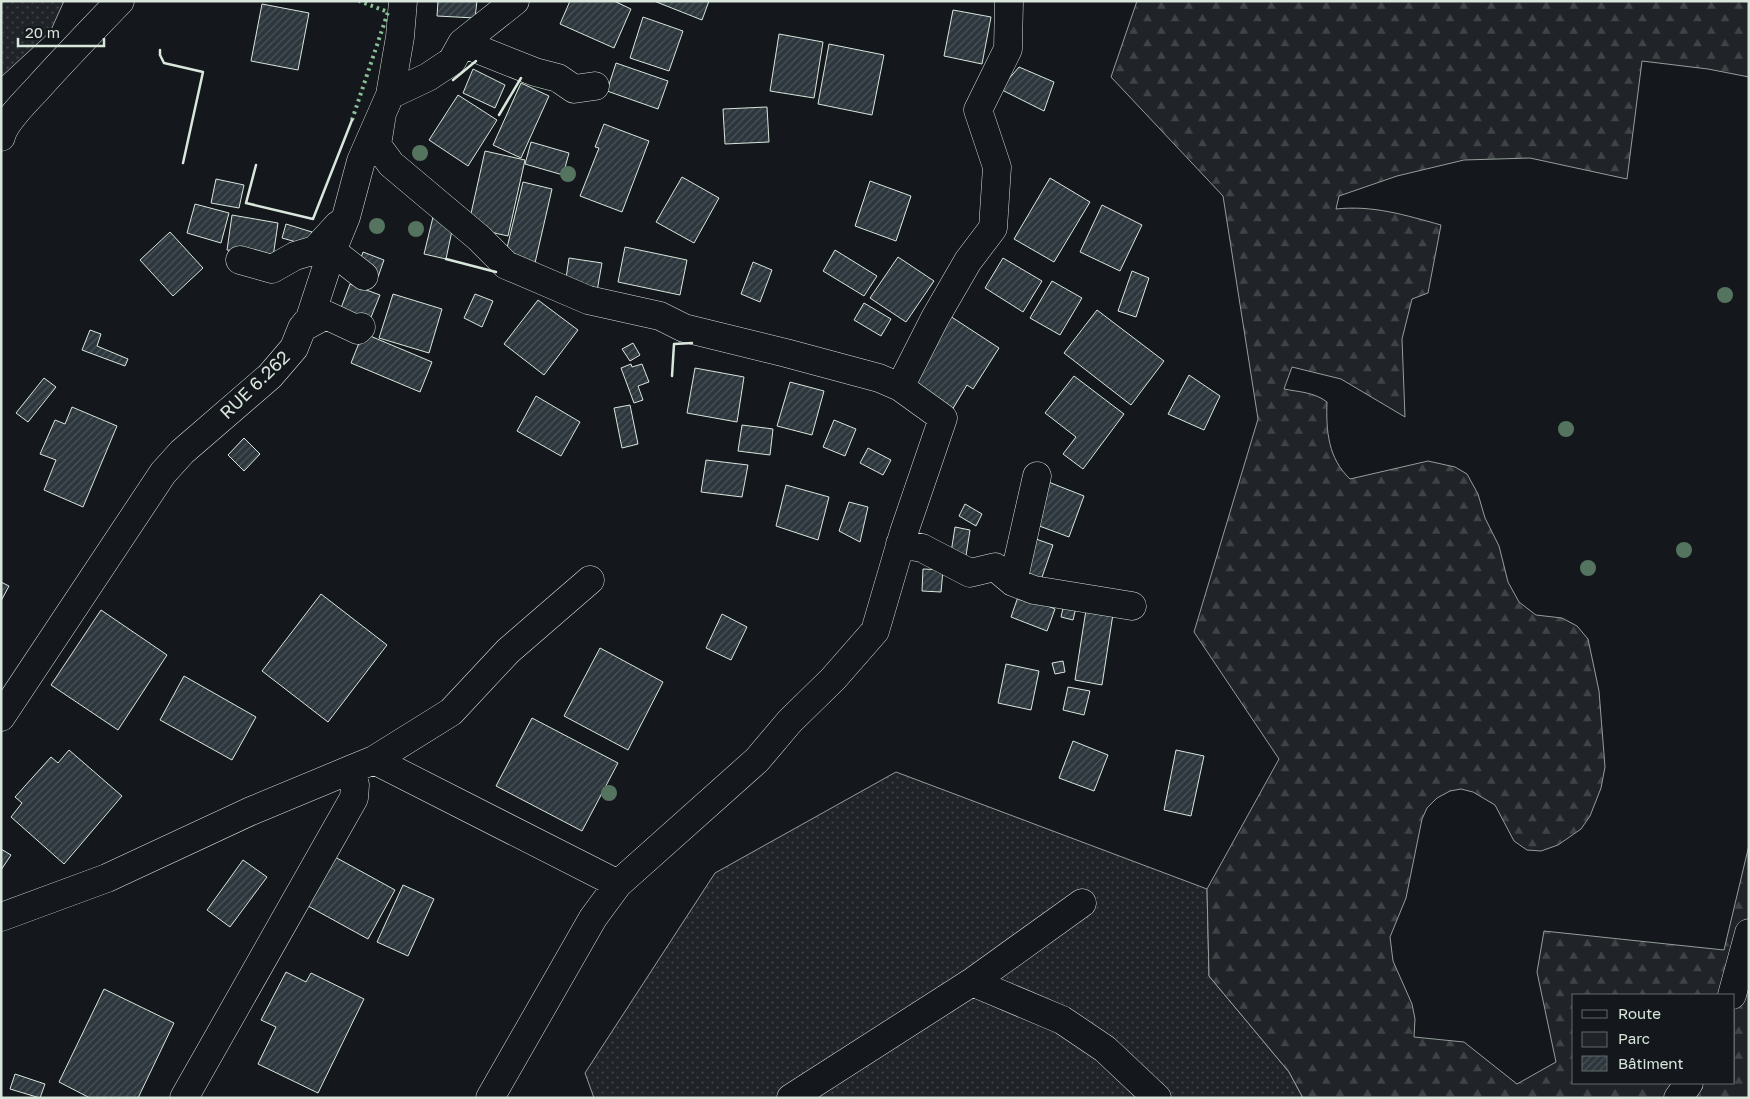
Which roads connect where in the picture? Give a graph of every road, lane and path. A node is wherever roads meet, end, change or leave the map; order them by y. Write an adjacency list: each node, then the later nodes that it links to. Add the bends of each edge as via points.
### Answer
1 (120, 1): 8 (street, via 20,108)
2 (403, 1): 7 (street, RUE 6.262, via 400,37)
3 (515, 1): 5 (street)
4 (1009, 1): 15 (street, via 1008,49 978,110 997,167 993,228 968,261)
5 (462, 43): 6 (street, via 558,78 574,89); 7 (street, via 452,61)
6 (595, 86)
7 (386, 103): 9 (street, RUE 6.262, via 362,161); 15 (street, via 377,145 391,164 506,265 588,300 660,316 684,328 879,378)
8 (1, 137)
9 (346, 216): 10 (street, RUE 6.262); 11 (street, via 315,250 295,256 272,269)
10 (332, 251): 12 (street); 14 (street, RUE 6.262, via 310,318)
11 (240, 260)
12 (364, 276)
13 (361, 327): 14 (street, via 358,330 326,315)
14 (302, 328): 21 (street, RUE 6.262, via 294,348 270,376 182,452 163,473)
15 (900, 387): 17 (street, via 943,418)
16 (1037, 476): 19 (street)
17 (900, 544): 19 (street, via 922,548 970,573 995,567); 23 (street, via 875,631 757,760)
18 (590, 580): 22 (street, via 508,651 452,712)
19 (1013, 582): 20 (street, via 1034,590)
20 (1132, 606)
21 (1, 717)
22 (363, 764): 23 (street); 25 (street, via 251,811 107,878); 30 (street, via 354,798)
23 (618, 884): 31 (street, via 593,918)
24 (1082, 903): 27 (street)
25 (1, 917)
26 (1749, 933): 28 (street)
27 (972, 982): 32 (street); 33 (street, via 1062,1020 1105,1049)
28 (1732, 994)
29 (1689, 1084): 34 (street)
30 (184, 1098)
31 (490, 1098)
32 (791, 1098)
33 (1157, 1098)
34 (1678, 1098)

